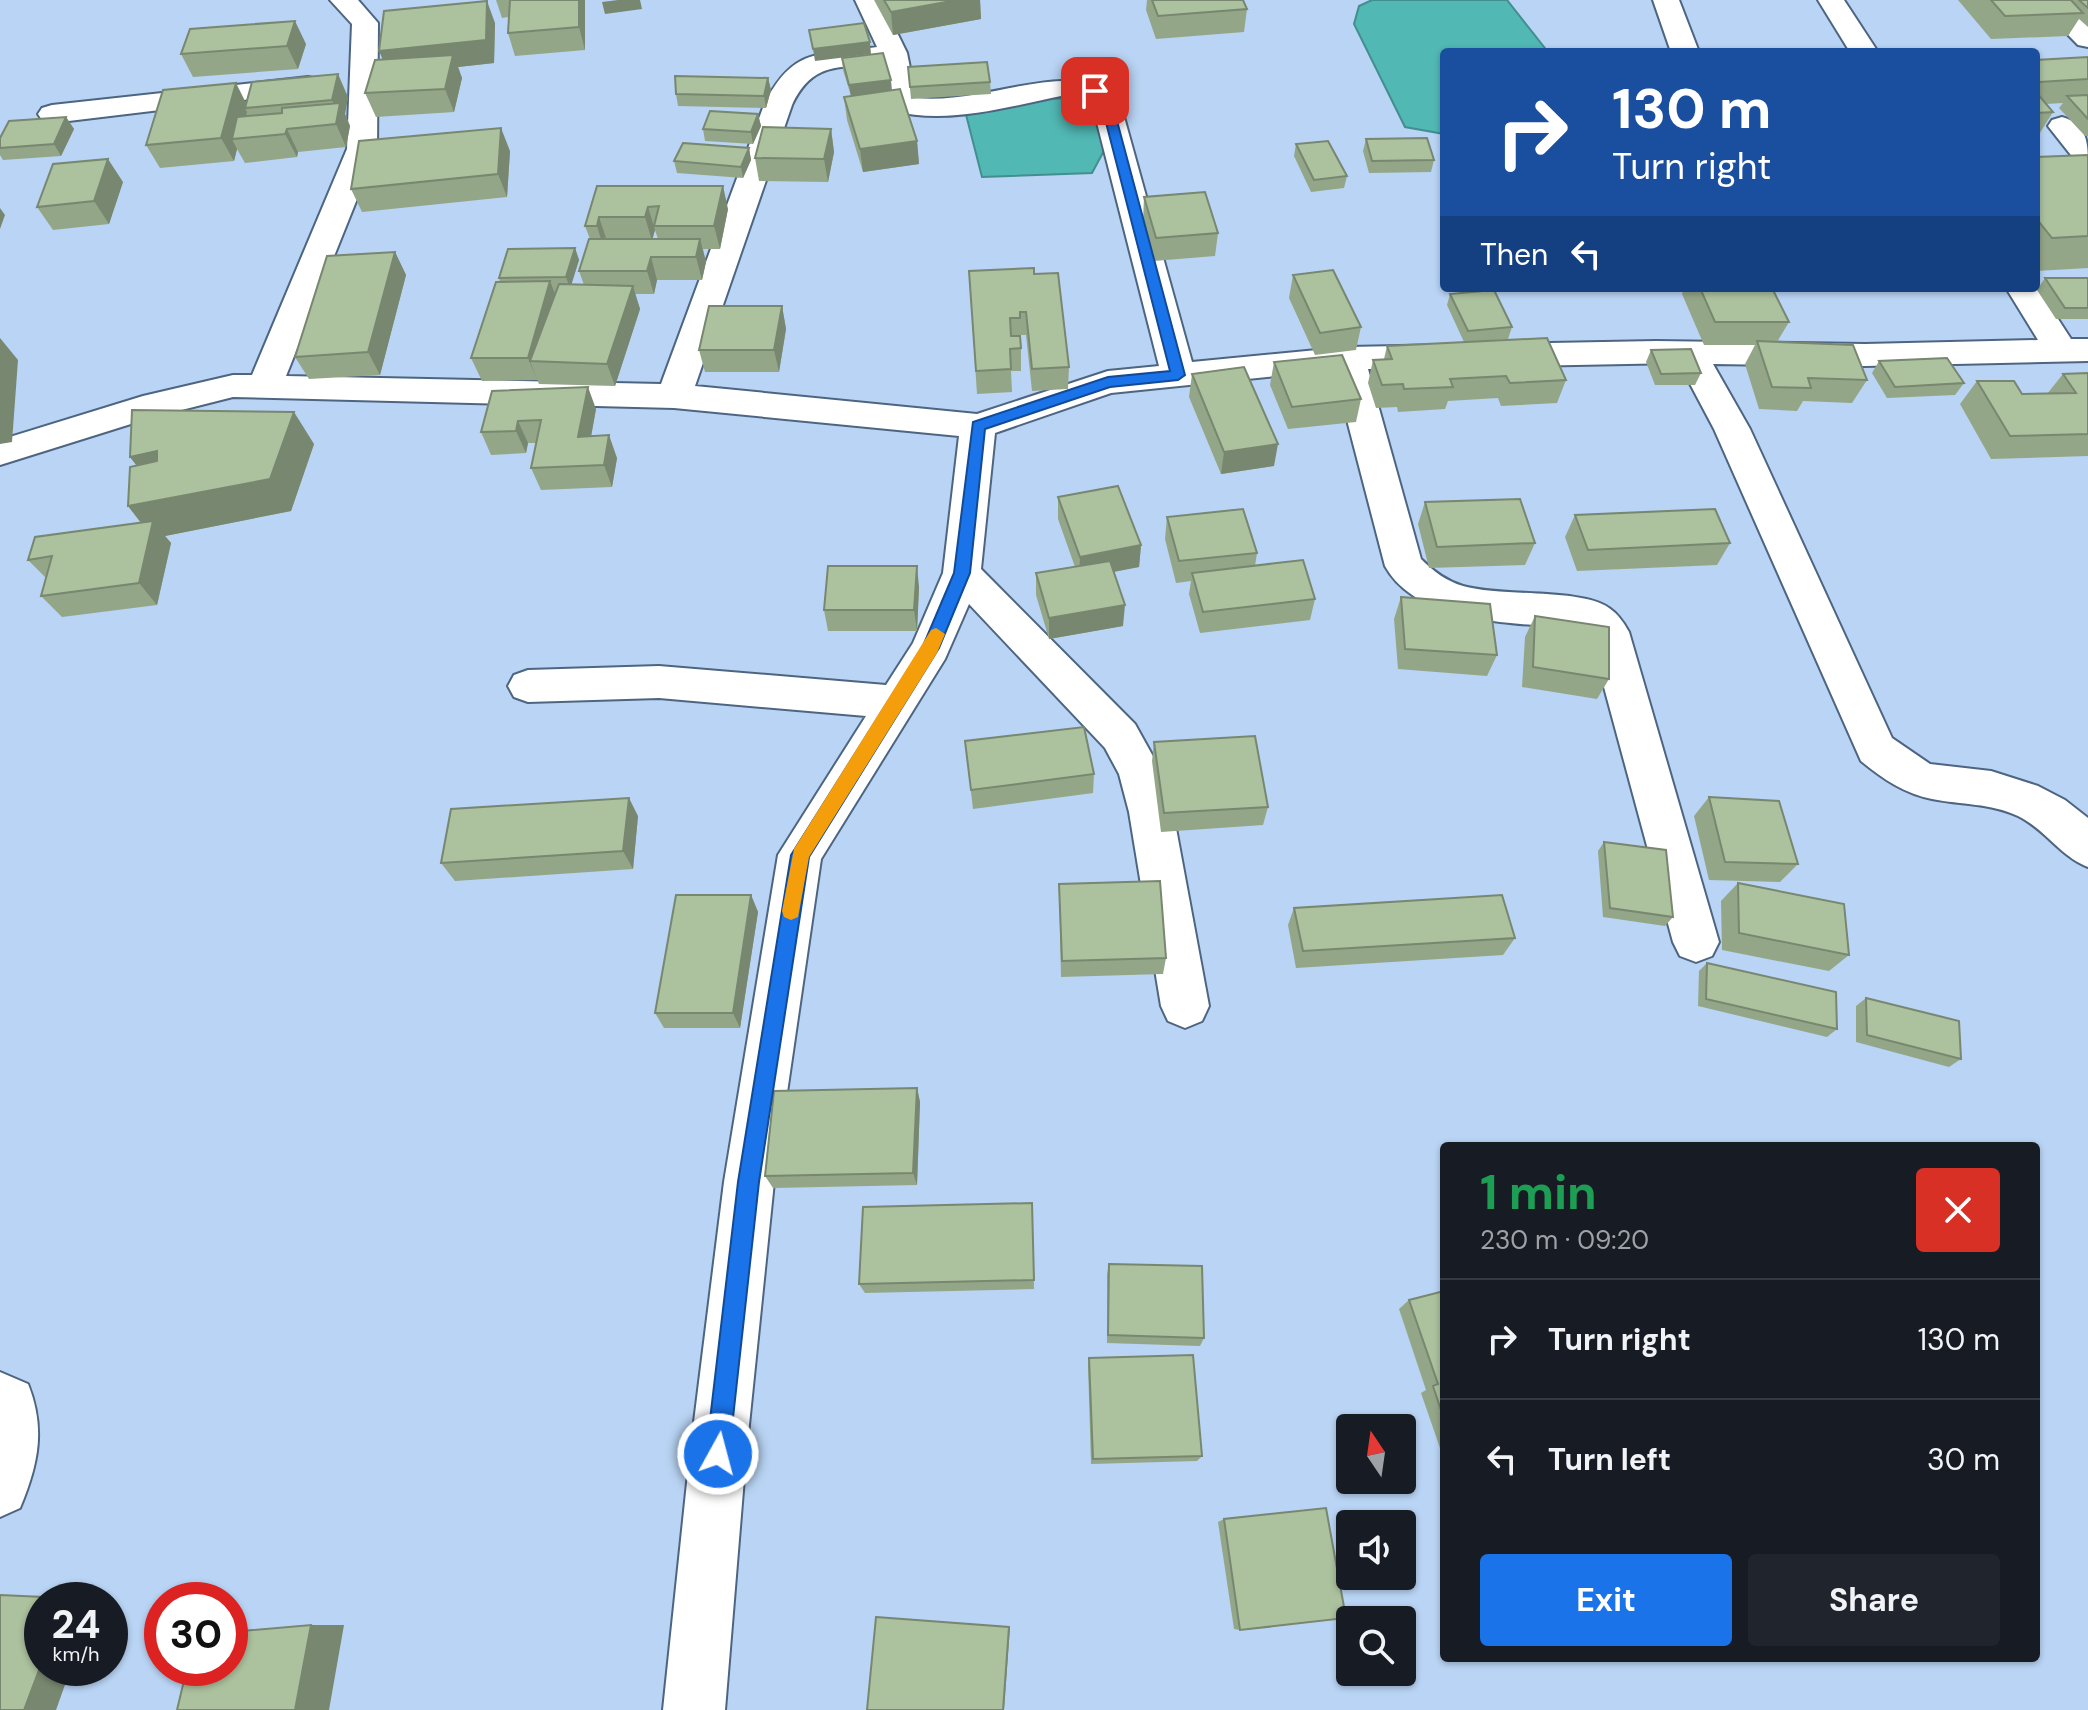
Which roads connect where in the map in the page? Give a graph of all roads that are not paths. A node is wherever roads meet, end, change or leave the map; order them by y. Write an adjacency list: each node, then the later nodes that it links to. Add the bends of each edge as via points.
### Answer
1 (343, 0): 10 (street, via 380,22)
2 (868, 0): 9 (street)
3 (1666, 0): 7 (street)
4 (1831, 0): 8 (street)
5 (2047, 0): 6 (street)
6 (2088, 39)
7 (1684, 48)
8 (1861, 48)
9 (893, 53): 18 (street, via 903,105 943,109 1066,87 1095,91 1107,106); 20 (street, via 813,64 792,77)
10 (364, 79): 11 (street); 19 (street, via 362,149)
11 (52, 114)
12 (2062, 126): 13 (street)
13 (2088, 158)
14 (2025, 292): 15 (street)
15 (2075, 350): 16 (street, via 1795,341)
16 (1690, 352): 17 (street); 26 (street, via 1732,429 1876,749 1926,781 1971,785 2035,801 2068,824)
17 (1348, 358): 18 (street); 27 (street, via 1404,566 1417,582 1464,602 1594,617 1609,632)
18 (1178, 375): 21 (street, via 1108,382)
19 (265, 386): 20 (street); 22 (street, via 233,386 143,408)
20 (674, 396): 21 (street)
21 (978, 426): 23 (street)
22 (0, 453)
23 (962, 573): 25 (street, via 931,648); 28 (street, via 1120,736 1140,772)
24 (528, 686): 25 (street, via 659,682)
25 (896, 702): 31 (street, via 800,855 749,1182)
26 (2088, 848)
27 (1696, 942)
28 (1185, 1006)
29 (0, 1400): 30 (street, via 8,1404 11,1452)
30 (0, 1488)
31 (694, 1710)

